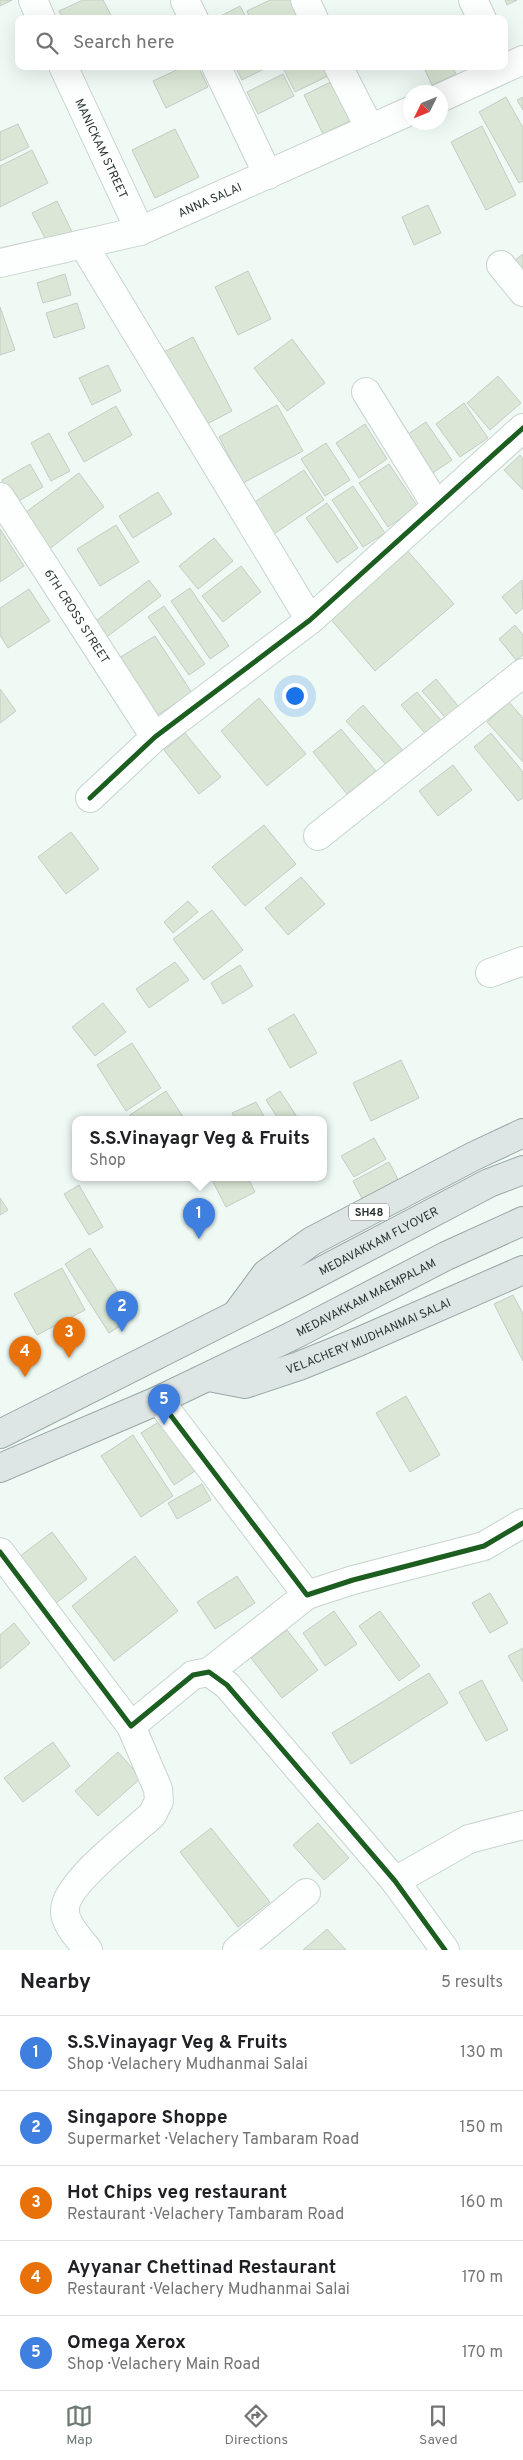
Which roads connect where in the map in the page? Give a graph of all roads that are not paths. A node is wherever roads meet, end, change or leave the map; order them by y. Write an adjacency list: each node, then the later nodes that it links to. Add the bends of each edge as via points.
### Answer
1 (33, 0): 4 (street)
2 (305, 0): 5 (street)
3 (473, 0): 6 (street)
4 (40, 15)
5 (312, 15)
6 (480, 15)
7 (66, 70): 15 (street, MANICKAM STREET)
8 (218, 70): 14 (street)
9 (340, 70): 13 (street)
10 (500, 70): 11 (street)
11 (448, 94)
12 (403, 114): 13 (street, ANNA SALAI)
13 (370, 129): 14 (street, ANNA SALAI)
14 (268, 175): 15 (street, ANNA SALAI)
15 (140, 231): 16 (street, ANNA SALAI)
16 (83, 244): 17 (street, ANNA SALAI); 24 (street)
17 (0, 263)
18 (501, 265): 19 (street)
19 (523, 292)
20 (366, 392): 23 (street)
21 (523, 428): 23 (street)
22 (0, 497): 26 (street, 6TH CROSS STREET)
23 (436, 505): 24 (street)
24 (310, 620): 26 (street)
25 (523, 673): 28 (street)
26 (155, 737): 27 (street)
27 (90, 798)
28 (318, 836)
29 (523, 960): 30 (street)
30 (490, 974)
31 (523, 1133): 35 (main road, SH48, via 312,1241 266,1274)
32 (523, 1170): 35 (main road, MEDAVAKKAM FLYOVER, via 489,1183)
33 (523, 1221): 36 (main road, MEDAVAKKAM MAEMPALAM, via 446,1256)
34 (523, 1270): 36 (main road, VELACHERY MUDHANMAI SALAI, via 299,1366 245,1384)
35 (236, 1315): 38 (main road, MEDAVAKKAM FLYOVER)
36 (209, 1377): 37 (main road, MEDAVAKKAM MAEMPALAM)
37 (159, 1400): 39 (main road, MEDAVAKKAM MAEMPALAM); 42 (street)
38 (0, 1434)
39 (0, 1468)
40 (523, 1523): 42 (street, via 484,1546)
41 (0, 1552): 44 (street)
42 (307, 1595): 43 (street)
43 (209, 1672): 44 (street, via 193,1675); 46 (street, via 227,1685)
44 (131, 1726): 48 (street, via 158,1789 158,1801 152,1815 79,1880 66,1900 64,1912 72,1930)
45 (523, 1825): 46 (street, via 470,1839)
46 (395, 1881): 50 (street)
47 (306, 1893): 49 (street)
48 (88, 1950)
49 (237, 1950)
50 (445, 1950)

